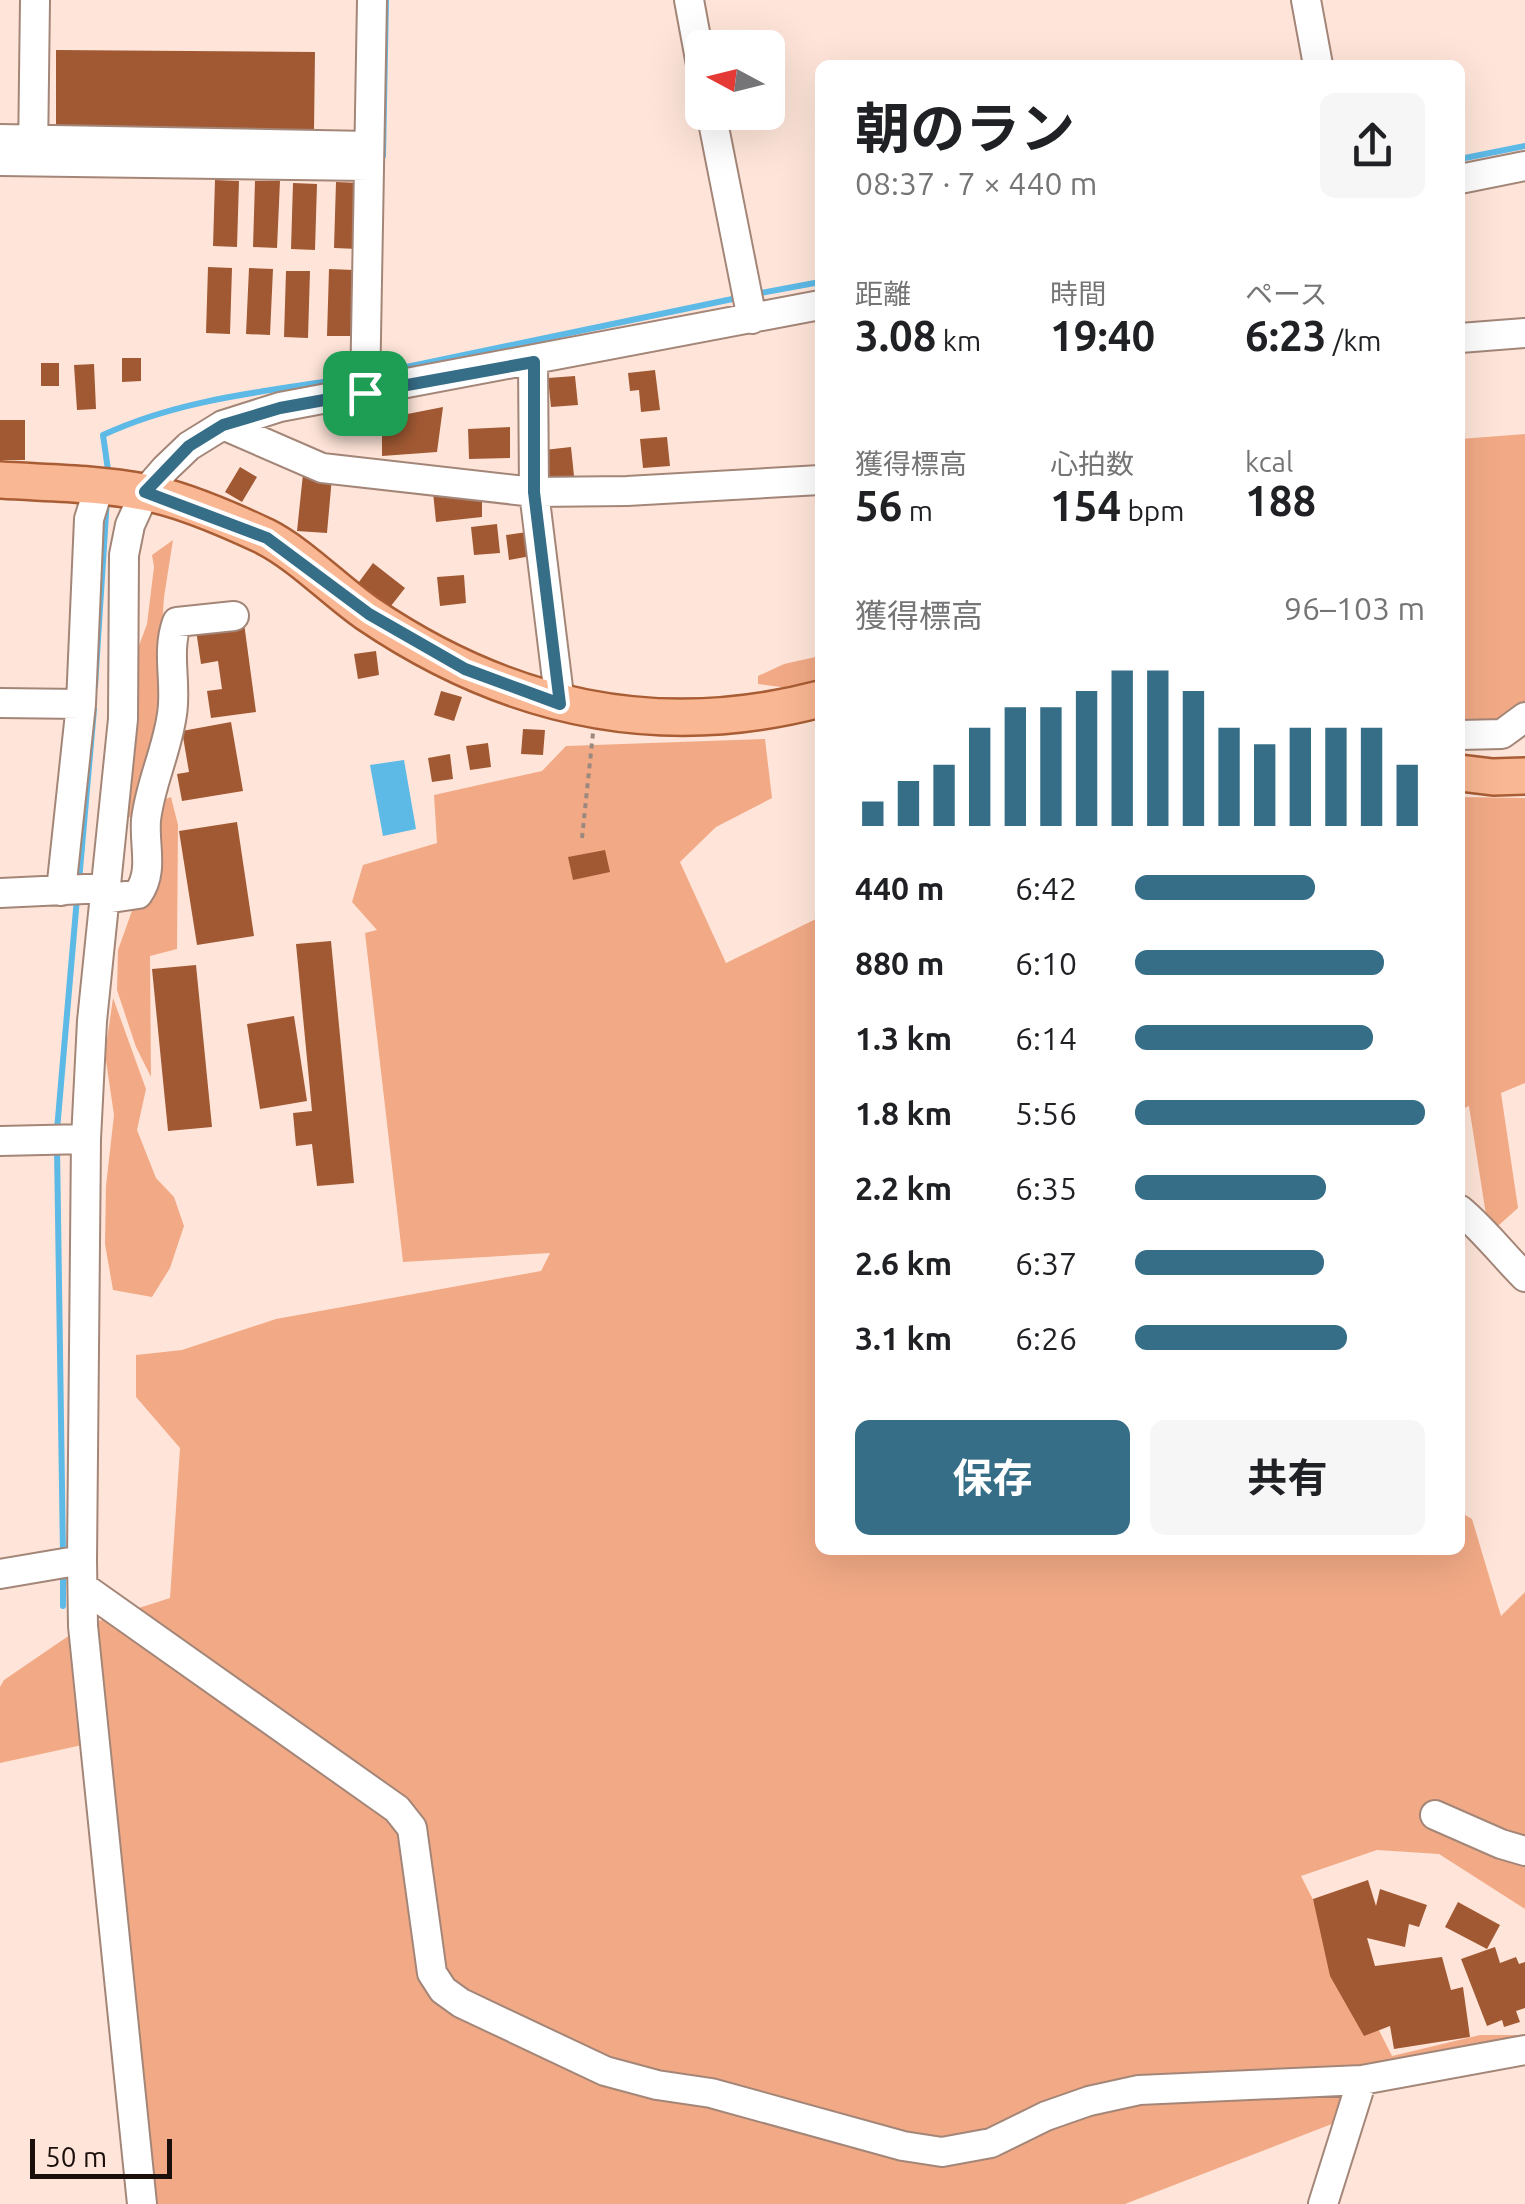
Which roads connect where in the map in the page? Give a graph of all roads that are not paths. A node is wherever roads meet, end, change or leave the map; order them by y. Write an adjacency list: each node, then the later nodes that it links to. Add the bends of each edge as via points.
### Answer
1 (35, 0): 9 (street)
2 (372, 0): 10 (street)
3 (688, 0): 5 (street)
4 (1306, 0): 6 (street)
5 (694, 30)
6 (1317, 60)
7 (715, 130): 15 (street)
8 (0, 140): 9 (street)
9 (34, 150): 10 (street); 11 (street)
10 (369, 156): 19 (street)
11 (0, 160)
12 (1525, 166): 13 (street)
13 (1465, 177)
14 (815, 306): 15 (street)
15 (752, 319): 18 (street)
16 (1525, 333): 17 (street)
17 (1465, 338)
18 (534, 362): 19 (street); 25 (street)
19 (365, 393): 20 (street)
20 (223, 425): 24 (street, via 189,446); 25 (street, via 322,468)
21 (0, 480): 23 (main road)
22 (815, 480): 25 (street)
23 (99, 488): 24 (main road); 29 (street, via 89,519)
24 (145, 492): 30 (main road, via 267,538 369,614 465,669); 37 (street, via 124,554 122,719)
25 (534, 492): 30 (street)
26 (234, 616): 37 (street, via 177,622 173,711 146,824 148,880 138,894)
27 (815, 701): 30 (main road, via 706,718 650,718)
28 (0, 704): 29 (street)
29 (81, 704): 35 (street)
30 (560, 704)
31 (1525, 717): 32 (street, via 1502,734)
32 (1465, 735)
33 (1465, 774): 34 (main road)
34 (1525, 776)
35 (60, 890): 36 (street); 37 (street)
36 (0, 894)
37 (106, 894): 38 (street)
38 (86, 1139): 39 (street); 43 (street)
39 (0, 1141)
40 (1465, 1214): 41 (street)
41 (1525, 1276)
42 (0, 1574): 43 (street)
43 (82, 1574): 47 (street, via 396,1809 412,1828 432,1973 443,1990 567,2056 656,2085 942,2152 991,2143 1046,2116 1138,2090); 48 (street)
44 (1435, 1815): 45 (street)
45 (1525, 1851)
46 (1525, 2050): 47 (street)
47 (1362, 2080): 49 (street)
48 (142, 2204)
49 (1323, 2204)

